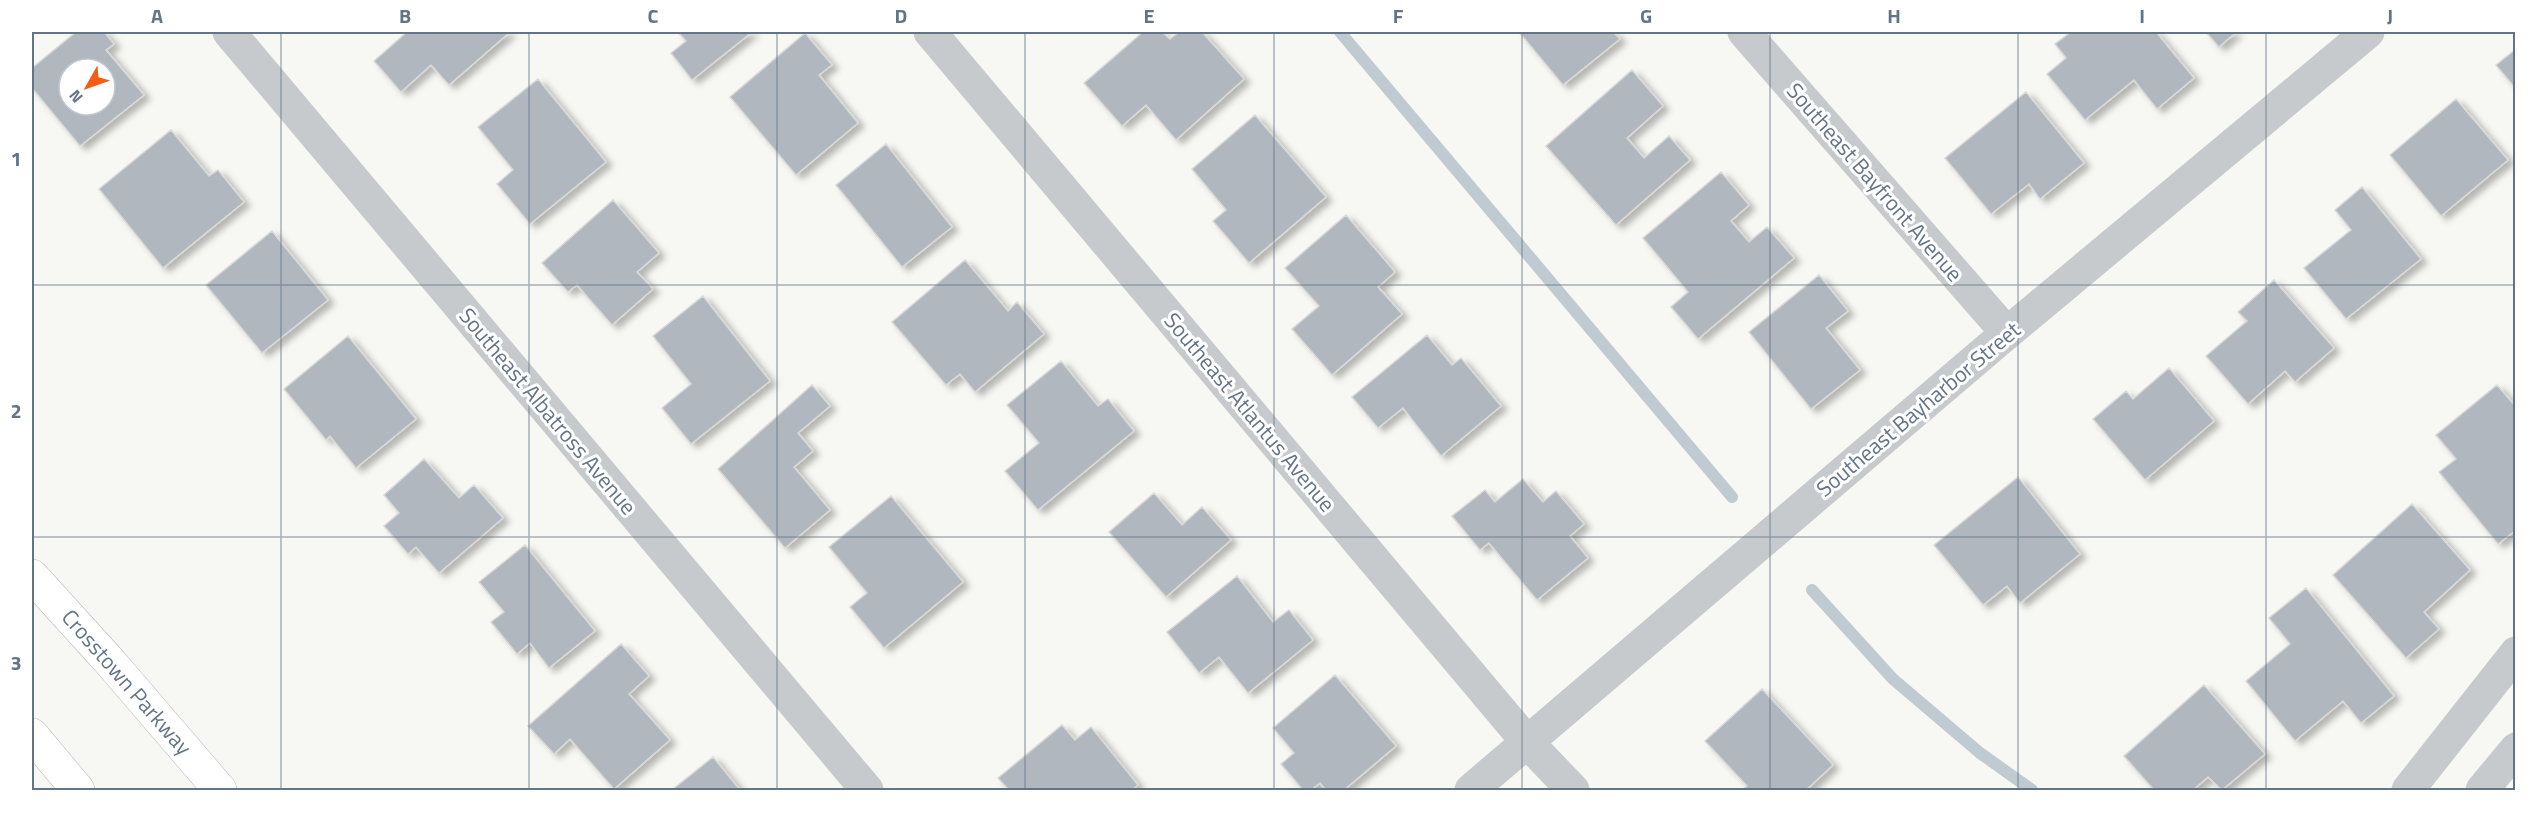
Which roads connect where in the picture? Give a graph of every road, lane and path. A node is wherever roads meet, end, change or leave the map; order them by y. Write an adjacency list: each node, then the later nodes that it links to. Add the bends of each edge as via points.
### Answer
1 (229, 32): 13 (street, Southeast Albatross Avenue)
2 (930, 32): 9 (street, Southeast Atlantus Avenue)
3 (1744, 32): 5 (street, Southeast Bayfront Avenue)
4 (2368, 32): 5 (street, Southeast Bayharbor Street)
5 (2007, 333): 9 (street, Southeast Bayharbor Street)
6 (32, 576): 12 (main road, Crosstown Parkway)
7 (2516, 653): 16 (street)
8 (32, 735): 11 (main road)
9 (1528, 743): 14 (street, Southeast Bayharbor Street); 15 (street, Southeast Atlantus Avenue)
10 (2516, 749): 17 (street)
11 (78, 790)
12 (220, 790)
13 (867, 790)
14 (1471, 790)
15 (1573, 790)
16 (2408, 790)
17 (2482, 790)

